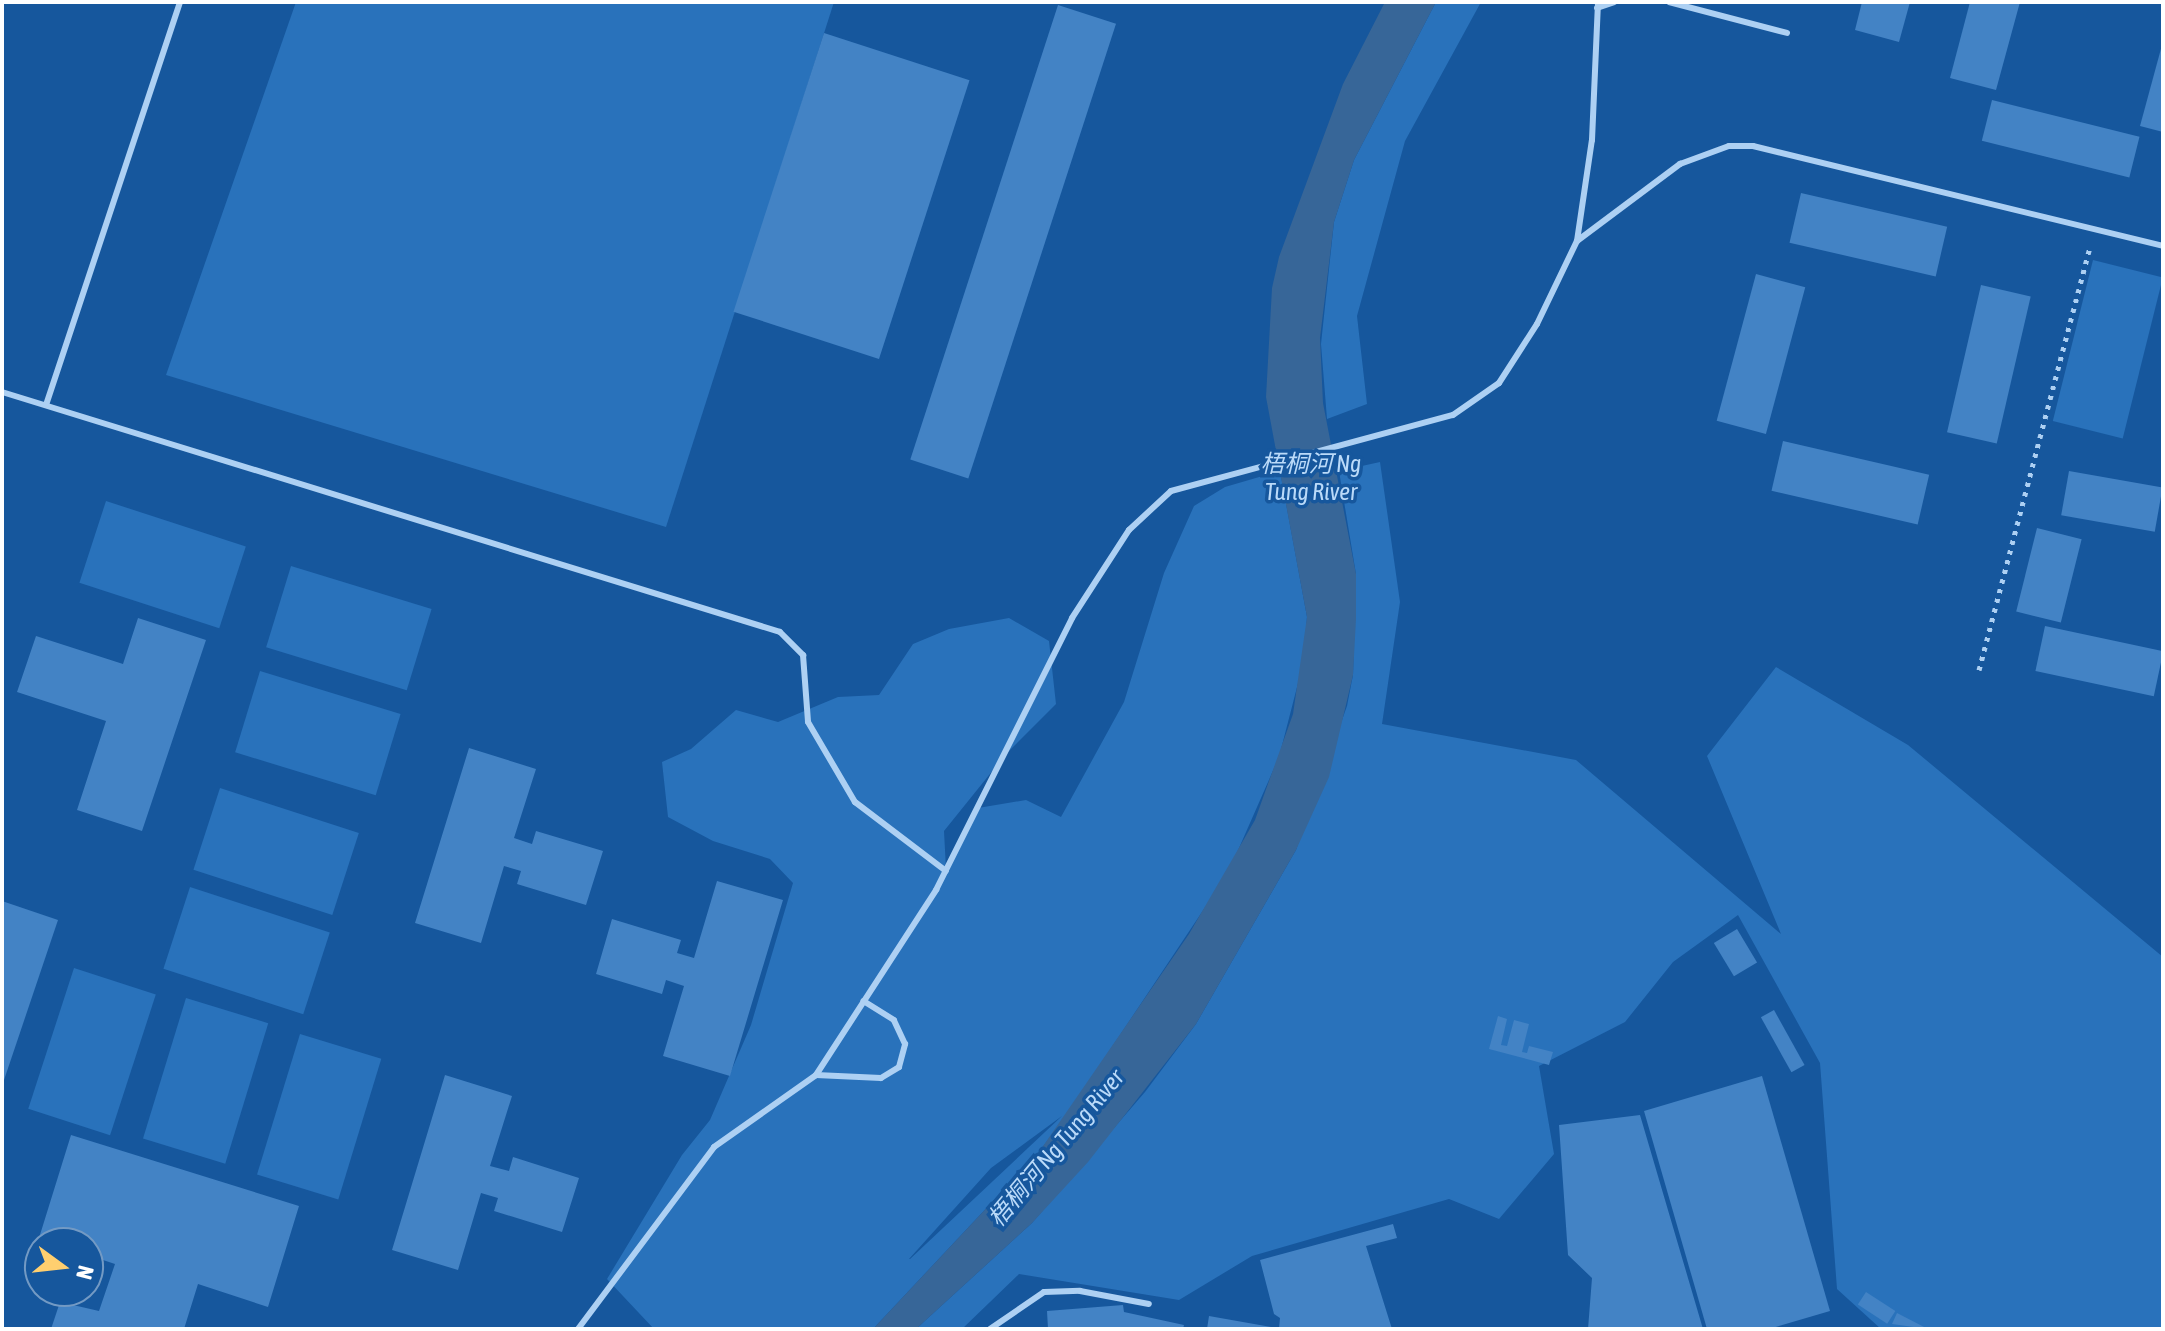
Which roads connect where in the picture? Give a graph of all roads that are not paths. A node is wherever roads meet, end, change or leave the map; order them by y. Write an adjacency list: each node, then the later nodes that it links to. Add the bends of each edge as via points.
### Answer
1 (180, 2): 9 (lane)
2 (1614, 2): 4 (lane)
3 (1669, 2): 5 (lane)
4 (1598, 5): 6 (lane, via 1592,140)
5 (1787, 33)
6 (1577, 241): 7 (lane, via 1680,164 1729,146 1837,163); 10 (lane, via 1537,324 1499,383 1453,415 1171,491 1129,530 1072,618)
7 (2163, 246)
8 (2, 392): 9 (lane)
9 (46, 405): 10 (lane, via 780,632 803,655 808,722 855,802)
10 (946, 871): 11 (lane)
11 (863, 1001): 12 (lane); 12 (lane, via 894,1020 905,1044 899,1067 881,1078)
12 (816, 1075): 14 (lane, via 714,1147)
13 (1149, 1304): 15 (lane, via 1080,1291 1044,1292)
14 (578, 1329)
15 (990, 1329)

